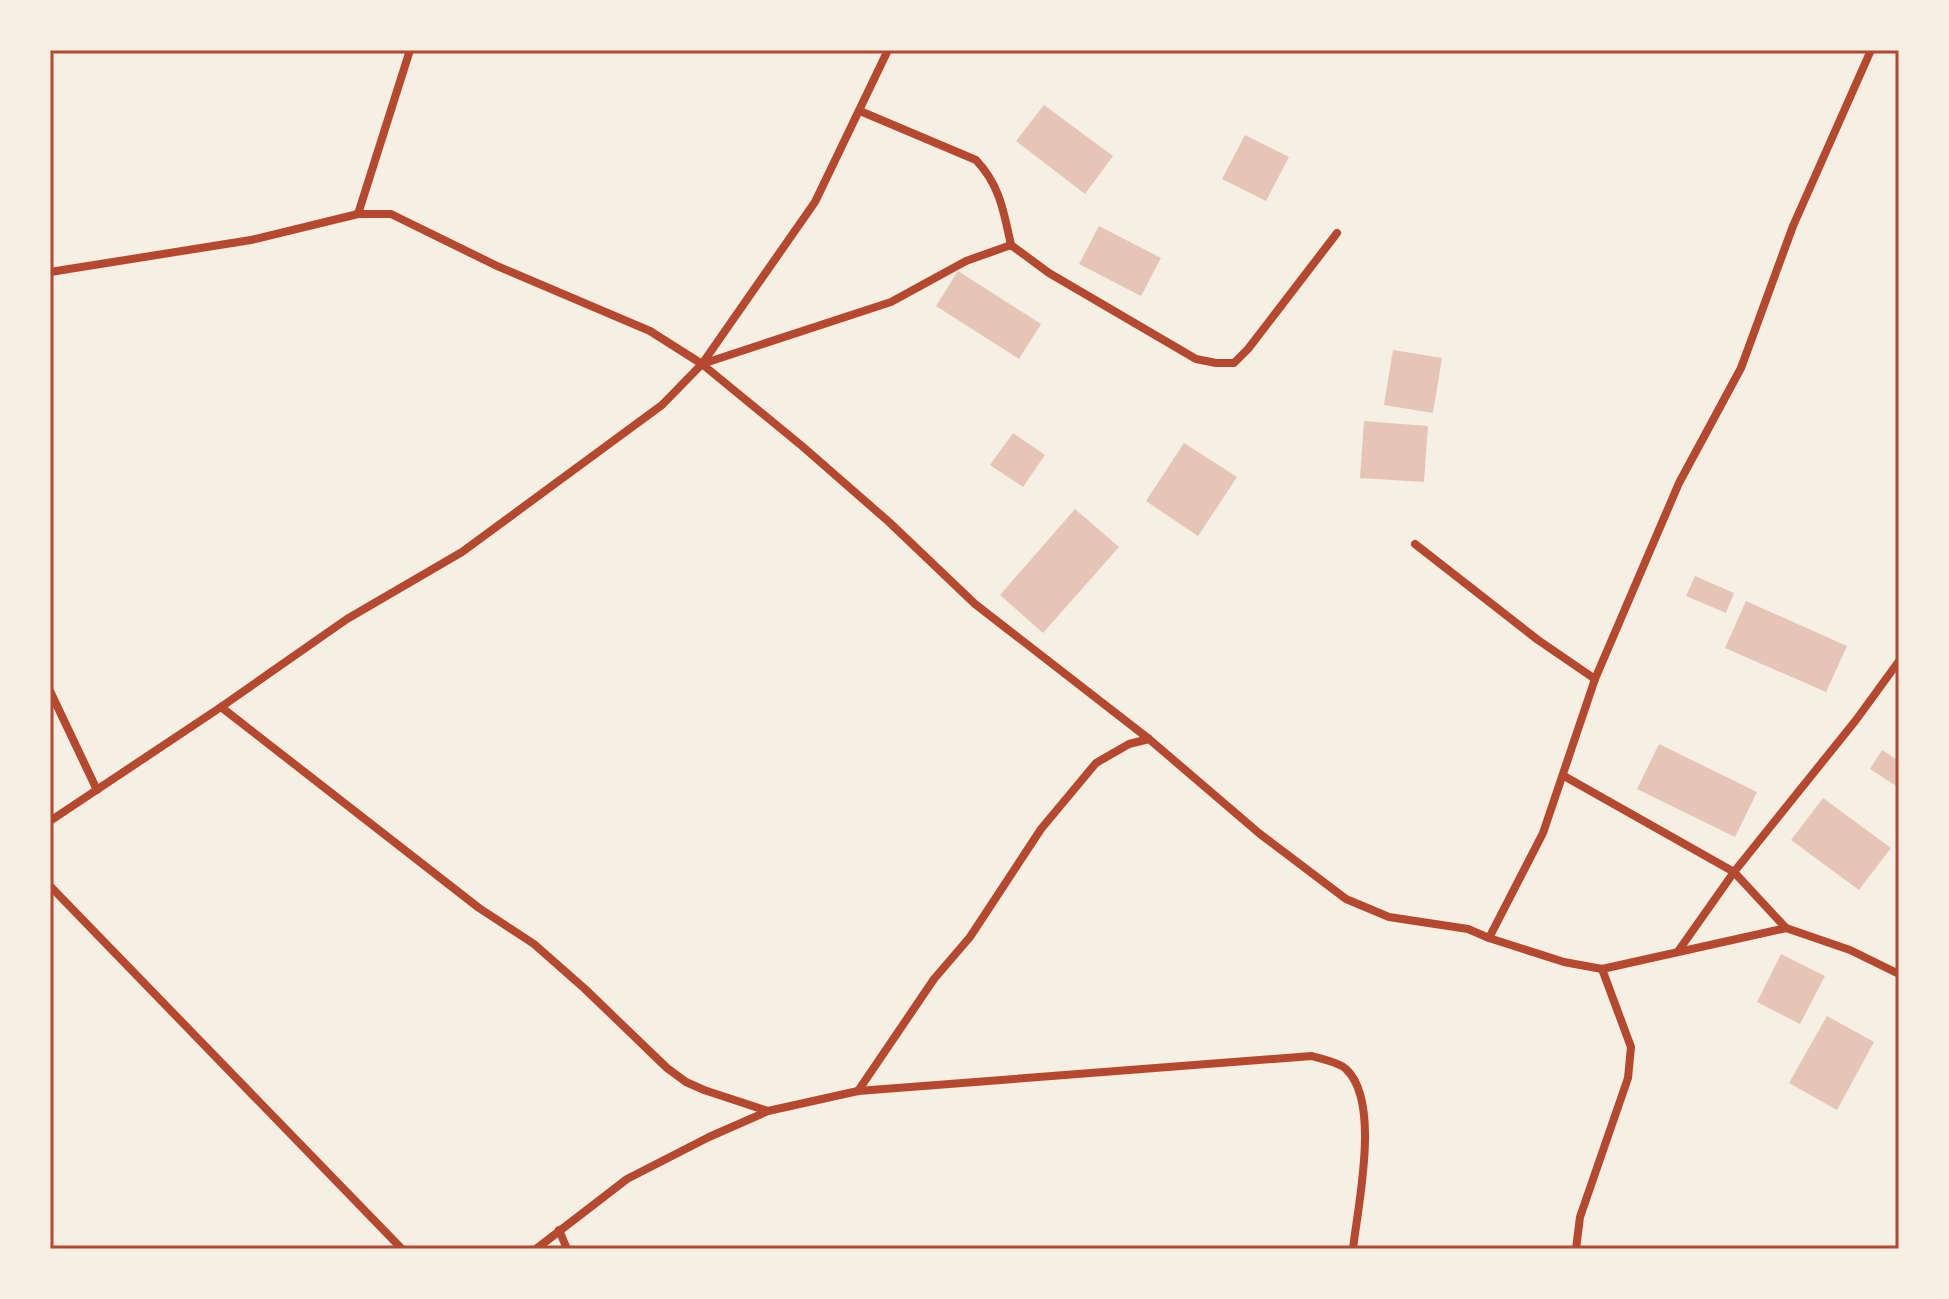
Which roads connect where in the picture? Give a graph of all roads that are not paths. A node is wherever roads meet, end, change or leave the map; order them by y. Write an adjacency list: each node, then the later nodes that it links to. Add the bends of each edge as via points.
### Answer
1 (410, 50): 5 (street)
2 (888, 50): 4 (street)
3 (1871, 50): 12 (street, via 1793,226 1741,368 1679,483)
4 (860, 111): 7 (street, via 976,160 990,176); 9 (street, via 815,202)
5 (358, 214): 8 (street, via 251,240); 9 (street, via 391,214 650,331)
6 (1337, 233): 7 (street, via 1234,363 1196,359)
7 (1011, 245): 9 (street, via 966,261 891,302)
8 (50, 272)
9 (702, 364): 14 (street, via 662,405 462,552 347,619); 15 (street, via 889,522 975,604)
10 (1415, 544): 12 (street)
11 (1899, 661): 19 (street)
12 (1595, 679): 16 (street)
13 (50, 691): 17 (street)
14 (221, 707): 17 (street); 27 (street, via 479,908 534,944 667,1068 704,1090)
15 (1149, 739): 22 (street, via 1346,899 1389,917 1468,929); 26 (street, via 1096,763 1041,829)
16 (1564, 776): 19 (street); 22 (street, via 1543,833)
17 (97, 790): 18 (street)
18 (50, 821)
19 (1734, 872): 21 (street); 23 (street)
20 (50, 886): 29 (street)
21 (1786, 928): 23 (street); 25 (street)
22 (1489, 938): 24 (street)
23 (1678, 951): 24 (street)
24 (1602, 969): 33 (street, via 1631,1047 1628,1078 1580,1217)
25 (1899, 974)
26 (858, 1091): 27 (street); 32 (street, via 1312,1056 1345,1067 1362,1092 1366,1132)
27 (768, 1111): 28 (street, via 627,1179)
28 (559, 1230): 30 (street); 31 (street)
29 (402, 1249)
30 (536, 1249)
31 (567, 1249)
32 (1353, 1249)
33 (1576, 1249)

